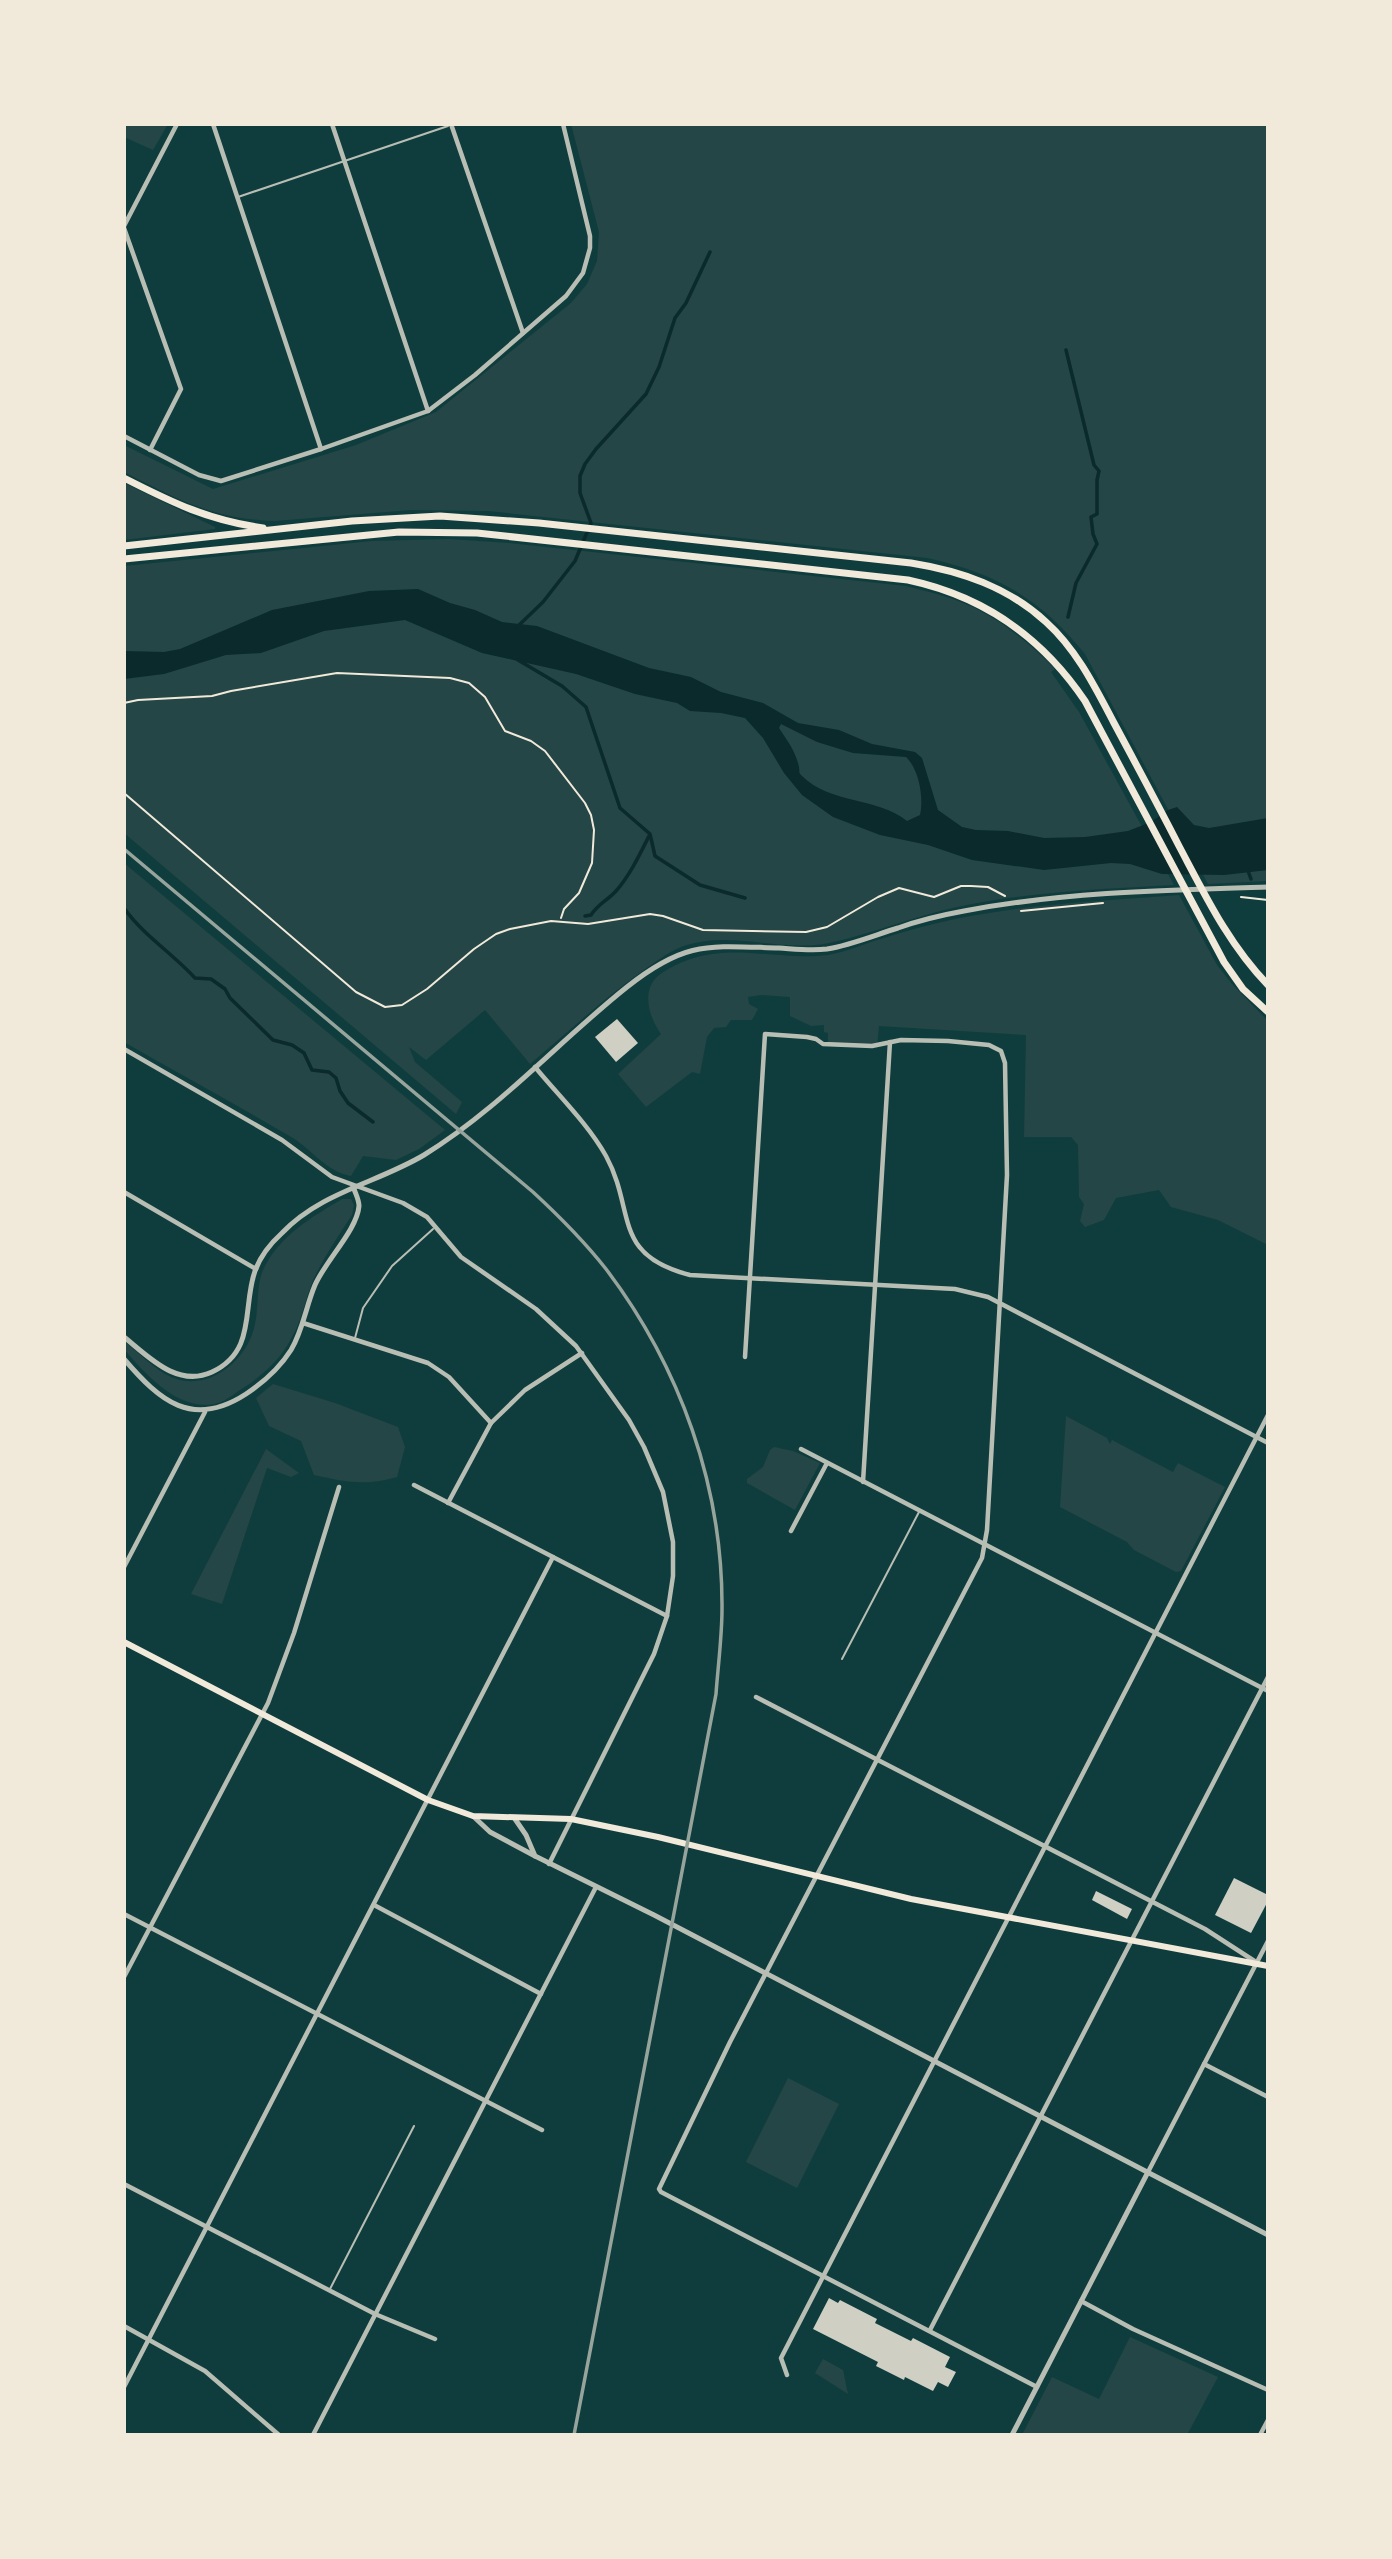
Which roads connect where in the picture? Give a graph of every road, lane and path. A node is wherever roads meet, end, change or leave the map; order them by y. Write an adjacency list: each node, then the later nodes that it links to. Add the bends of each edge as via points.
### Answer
1 (177, 124): 8 (street)
2 (213, 124): 7 (street)
3 (332, 124): 6 (street)
4 (452, 124): 6 (lane); 9 (street)
5 (562, 124): 9 (street, via 588,223 590,248 577,284)
6 (344, 161): 7 (lane); 10 (street)
7 (237, 197): 12 (street)
8 (124, 227): 13 (street, via 181,389)
9 (523, 333): 10 (street)
10 (428, 411): 12 (street)
11 (124, 436): 13 (street)
12 (321, 449): 13 (street, via 221,481 205,478)
13 (150, 450)
14 (124, 478): 15 (main road, via 194,512 224,522)
15 (274, 529): 16 (main road); 27 (main road, via 399,517 479,517 931,566 969,575 1023,603 1067,643 1211,907)
16 (124, 546)
17 (124, 559): 28 (main road, via 399,532 477,533 908,580 960,594 1011,622 1069,677 1197,914 1237,980)
18 (124, 703): 26 (path, via 212,696 337,673 450,678 469,683 485,697 505,730 545,751 592,815 593,863)
19 (124, 793): 26 (path, via 356,992 385,1007 402,1005 427,989 496,934)
20 (1268, 887): 24 (street, via 1153,891)
21 (1237, 896): 22 (path)
22 (1268, 900)
23 (1107, 902): 25 (path)
24 (1011, 904): 26 (path, via 1002,892 988,887 961,886 934,897 899,888 827,928 792,933 703,930 650,914 588,923); 31 (street, via 932,918 825,949 691,949 628,986)
25 (1022, 912)
26 (561, 920)
27 (1268, 985)
28 (1268, 1013)
29 (890, 1042): 36 (street, via 823,1044 816,1039 765,1034); 37 (street); 38 (street, via 948,1041 989,1045 1001,1051 1007,1175)
30 (124, 1049): 32 (street)
31 (535, 1067): 32 (street, via 429,1151); 36 (street, via 607,1158 629,1228 643,1252 663,1267 690,1275)
32 (353, 1186): 34 (street, via 403,1203); 35 (street, via 291,1223); 39 (street, via 357,1215 315,1285)
33 (124, 1192): 35 (street)
34 (435, 1226): 41 (lane, via 392,1266 363,1308); 42 (street, via 461,1257 536,1310)
35 (256, 1269): 40 (street, via 244,1336 234,1354 213,1371 194,1377 175,1375)
36 (751, 1278): 37 (street); 43 (street)
37 (875, 1284): 38 (street, via 955,1289); 52 (street)
38 (1000, 1303): 48 (street); 58 (street)
39 (303, 1323): 41 (street); 45 (street, via 272,1375 229,1404)
40 (124, 1336)
41 (355, 1339): 47 (street, via 439,1369)
42 (582, 1353): 47 (street, via 525,1390); 61 (street, via 629,1420 663,1492 673,1542)
43 (745, 1357)
44 (124, 1359): 45 (street, via 150,1388 189,1409)
45 (205, 1412): 60 (street)
46 (1268, 1415): 48 (street)
47 (491, 1423): 55 (street)
48 (1256, 1437): 49 (street); 62 (street)
49 (1268, 1443)
50 (801, 1450): 51 (street)
51 (827, 1463): 52 (street); 57 (street)
52 (863, 1482): 56 (street)
53 (414, 1485): 55 (street)
54 (339, 1487): 68 (street, via 294,1633)
55 (448, 1503): 59 (street)
56 (920, 1511): 58 (street); 64 (lane)
57 (790, 1531)
58 (985, 1545): 62 (street); 69 (street)
59 (553, 1557): 61 (street); 70 (street)
60 (124, 1567)
61 (667, 1616): 73 (street, via 654,1654)
62 (1155, 1633): 66 (street); 74 (street)
63 (124, 1642): 68 (main road)
64 (842, 1659)
65 (1268, 1677): 66 (street)
66 (1265, 1690): 79 (street)
67 (756, 1697): 69 (street)
68 (262, 1714): 70 (main road); 83 (street)
69 (876, 1760): 74 (street); 77 (street)
70 (428, 1800): 71 (main road); 80 (street)
71 (473, 1816): 72 (main road); 75 (street, via 490,1832)
72 (515, 1819): 73 (main road); 75 (street)
73 (571, 1819): 76 (street); 77 (main road)
74 (1045, 1846): 79 (street); 82 (street)
75 (536, 1856): 76 (street)
76 (549, 1864): 78 (street)
77 (816, 1876): 82 (main road); 88 (street)
78 (596, 1887): 88 (street); 90 (street)
79 (1152, 1901): 84 (street); 86 (street)
80 (374, 1905): 90 (street); 91 (street)
81 (124, 1914): 83 (street)
82 (1007, 1918): 84 (main road); 92 (street)
83 (150, 1927): 89 (street); 91 (street)
84 (1132, 1941): 86 (main road); 96 (street)
85 (1268, 1941): 86 (street)
86 (1256, 1963): 87 (main road); 93 (street)
87 (1268, 1966)
88 (766, 1975): 92 (street); 103 (street, via 659,2189)
89 (124, 1977)
90 (541, 1993): 95 (street)
91 (318, 2013): 95 (street); 101 (street)
92 (934, 2061): 96 (street); 103 (street)
93 (1204, 2064): 94 (street); 99 (street)
94 (1268, 2097)
95 (485, 2101): 98 (street); 106 (street)
96 (1041, 2117): 99 (street); 108 (street)
97 (414, 2126): 104 (lane)
98 (542, 2130)
99 (1148, 2172): 102 (street); 105 (street)
100 (124, 2185): 101 (street)
101 (207, 2227): 104 (street); 110 (street)
102 (1268, 2235)
103 (823, 2275): 108 (street); 111 (street, via 780,2358)
104 (329, 2290): 106 (street)
105 (1081, 2301): 113 (street); 114 (street)
106 (375, 2314): 109 (street); 117 (street)
107 (124, 2326): 110 (street)
108 (930, 2330): 113 (street)
109 (435, 2339)
110 (149, 2340): 112 (street); 116 (street, via 205,2371)
111 (787, 2375)
112 (124, 2387)
113 (1037, 2387): 118 (street)
114 (1268, 2390)
115 (1268, 2420): 119 (street)
116 (279, 2435)
117 (313, 2435)
118 (1012, 2435)
119 (1260, 2435)

